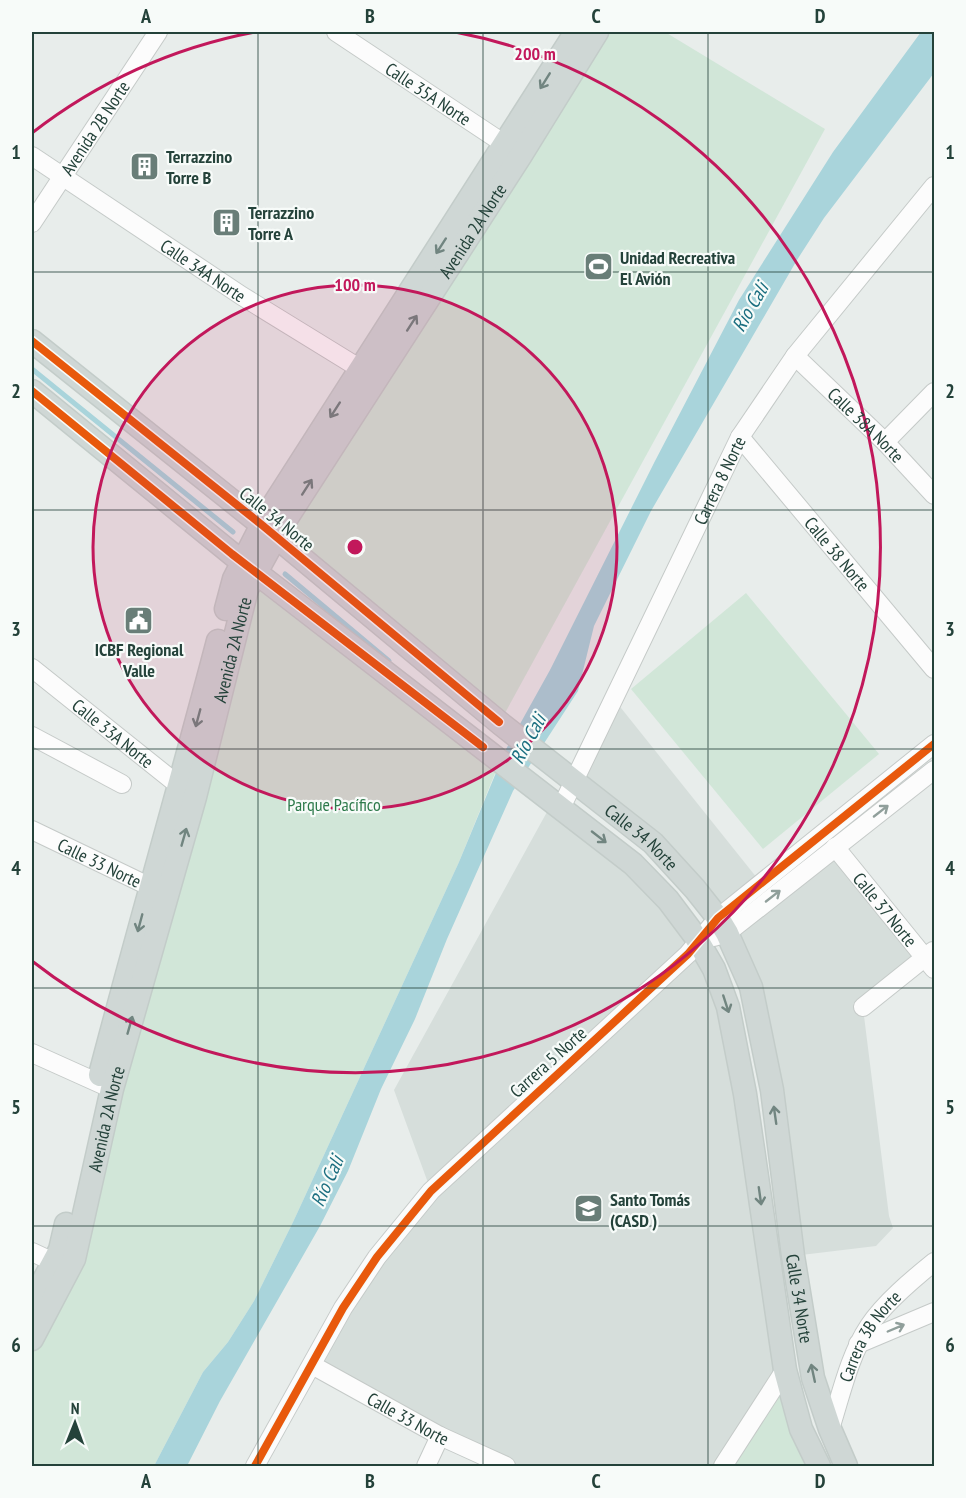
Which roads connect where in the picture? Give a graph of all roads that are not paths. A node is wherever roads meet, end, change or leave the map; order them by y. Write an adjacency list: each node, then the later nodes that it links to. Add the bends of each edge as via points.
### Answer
1 (158, 32): 7 (street, Avenida 2B Norte)
2 (336, 32): 5 (street, Calle 35A Norte)
3 (576, 32): 5 (main road, Avenida 2A Norte, one-way to 5)
4 (597, 32): 5 (main road, Avenida 2A Norte)
5 (513, 150): 12 (main road, Avenida 2A Norte)
6 (32, 156): 7 (street, Calle 34A Norte)
7 (63, 178): 9 (street, Avenida 2B Norte); 12 (street, Calle 34A Norte)
8 (934, 186): 11 (street, Carrera 8 Norte)
9 (32, 223)
10 (32, 340): 18 (main road, Calle 34 Norte)
11 (795, 356): 15 (street, Carrera 8 Norte); 16 (street, Calle 38A Norte)
12 (369, 374): 18 (main road, Avenida 2A Norte)
13 (32, 391): 19 (main road, Calle 34 Norte)
14 (934, 392): 16 (street)
15 (740, 437): 21 (street, Calle 38 Norte); 25 (street, Carrera 8 Norte)
16 (885, 442): 17 (street, Calle 38A Norte)
17 (934, 495)
18 (269, 531): 19 (main road, Avenida 2A Norte); 25 (main road, Calle 34 Norte)
19 (250, 567): 27 (main road, Avenida 2A Norte, via 234,579); 28 (main road, Calle 34 Norte)
20 (32, 668): 27 (street, Calle 33A Norte)
21 (934, 669)
22 (32, 736): 26 (street)
23 (934, 744): 32 (street, Carrera 5 Norte)
24 (934, 770): 30 (street, Carrera 5 Norte, one-way to 24)
25 (567, 776): 28 (street, Carrera 8 Norte); 32 (main road, Calle 34 Norte, via 652,843)
26 (122, 784)
27 (188, 792): 31 (main road, Avenida 2A Norte)
28 (554, 802): 33 (main road, Calle 34 Norte, one-way to 33, via 633,864 668,900)
29 (32, 830): 31 (street, Calle 33 Norte)
30 (835, 847): 32 (street, Carrera 5 Norte, one-way to 30); 34 (street, Calle 37 Norte)
31 (158, 891): 37 (main road, Avenida 2A Norte)
32 (723, 925): 33 (street, Carrera 5 Norte); 42 (main road, Calle 34 Norte, one-way to 32, via 769,1079 751,987)
33 (699, 942): 43 (main road, Calle 34 Norte, one-way to 43, via 728,1007 746,1094); 47 (street, Carrera 5 Norte, via 431,1191 377,1257)
34 (931, 959): 35 (street)
35 (863, 1007)
36 (32, 1053): 37 (street)
37 (105, 1086): 40 (main road, Avenida 2A Norte, via 60,1250)
38 (32, 1252): 40 (street)
39 (934, 1262): 46 (street, Carrera 3B Norte, via 870,1324)
40 (61, 1266): 41 (main road, Avenida 2A Norte)
41 (39, 1293): 45 (main road, Avenida 2A Norte)
42 (800, 1304): 43 (main road); 49 (main road, Calle 34 Norte, one-way to 42, via 813,1378)
43 (776, 1307): 48 (main road, Calle 34 Norte)
44 (934, 1312): 46 (street, one-way to 44)
45 (32, 1339)
46 (858, 1344): 49 (street, Carrera 3B Norte)
47 (312, 1365): 50 (street, Calle 33 Norte); 51 (street, Carrera 5 Norte)
48 (785, 1370): 54 (street); 55 (main road, Calle 34 Norte, via 801,1429)
49 (830, 1429): 56 (main road, Calle 34 Norte)
50 (440, 1436): 52 (street); 53 (street, Calle 33 Norte)
51 (255, 1467)
52 (426, 1467)
53 (506, 1467)
54 (723, 1467)
55 (819, 1467)
56 (846, 1467)

